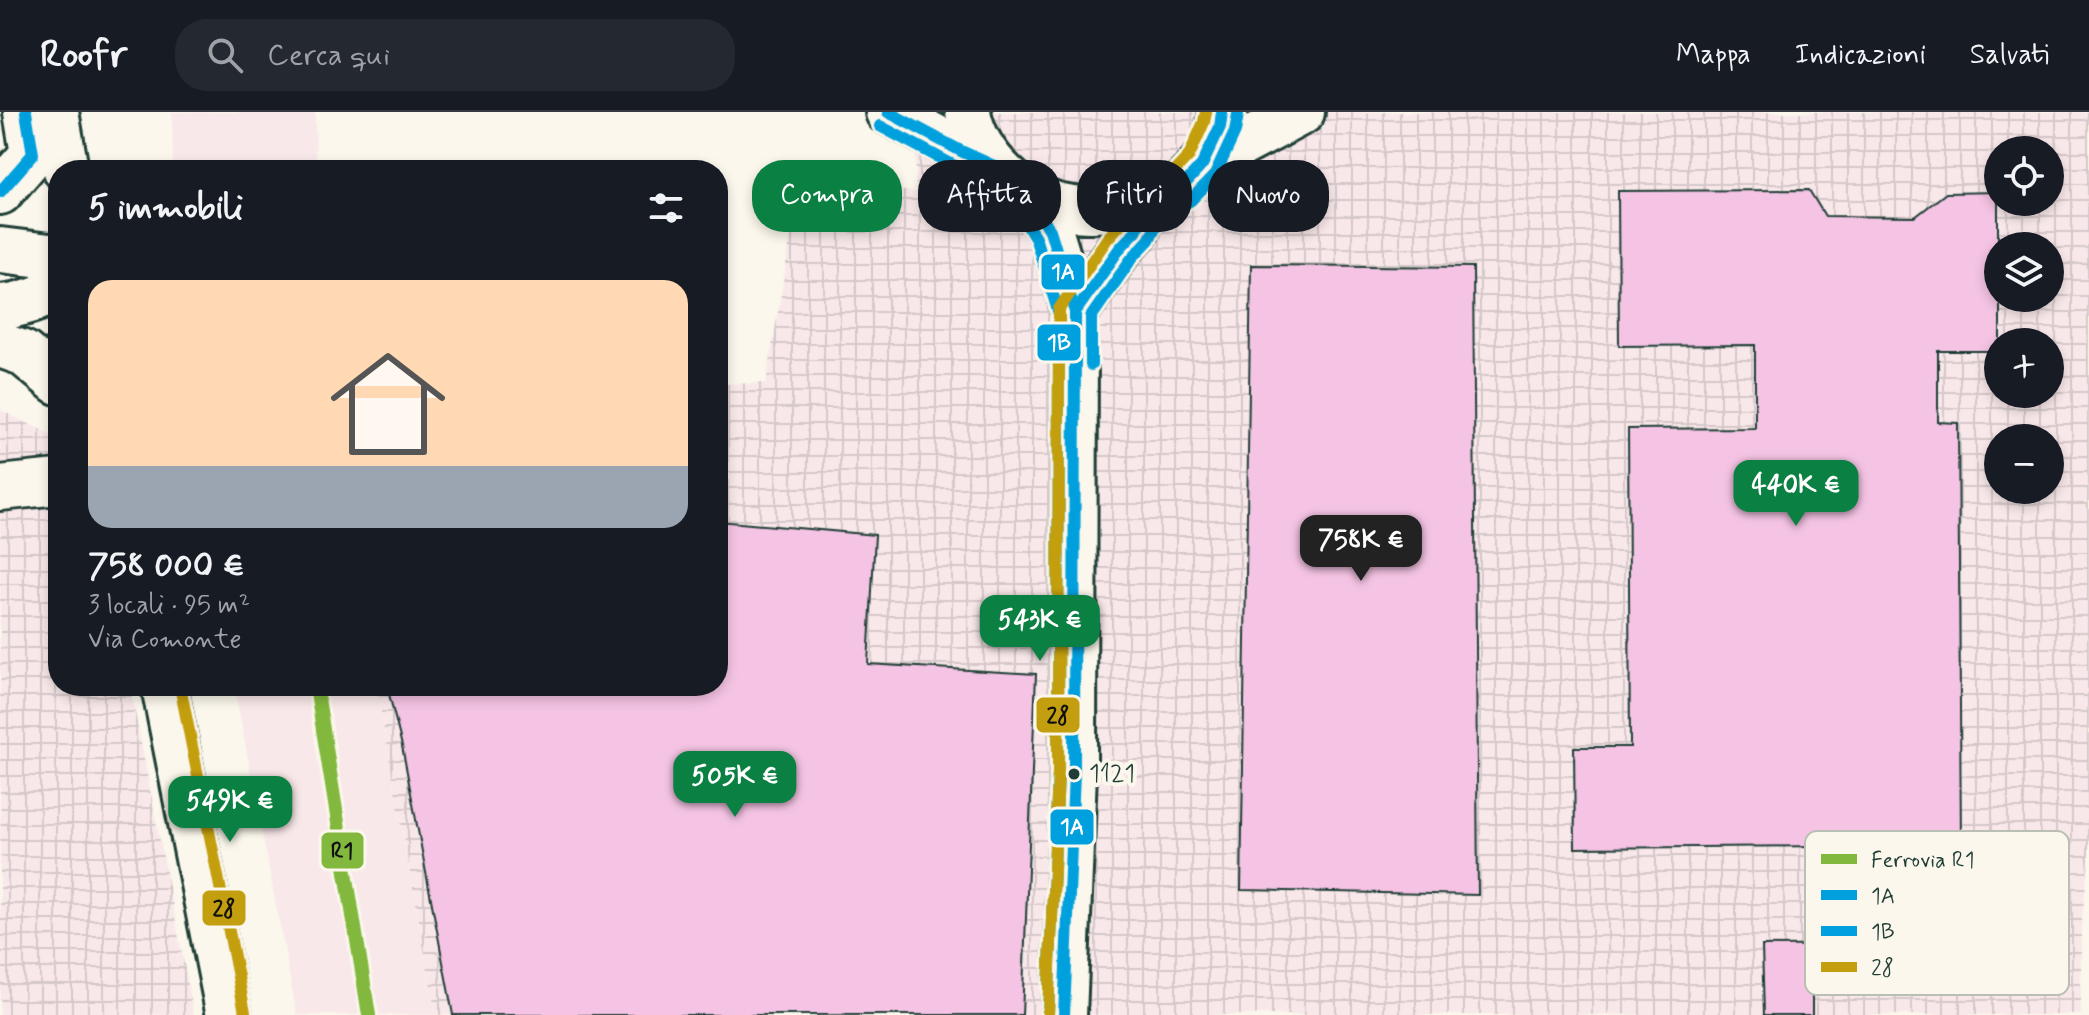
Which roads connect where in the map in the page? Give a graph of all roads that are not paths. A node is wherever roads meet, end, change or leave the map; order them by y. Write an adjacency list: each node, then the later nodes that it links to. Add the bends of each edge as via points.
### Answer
1 (26, 112): 7 (street)
2 (56, 112): 8 (street)
3 (888, 112): 9 (street)
4 (968, 112): 10 (street, via 970,127)
5 (1222, 112): 12 (street)
6 (1302, 112): 12 (street)
7 (49, 160)
8 (50, 160)
9 (976, 160)
10 (994, 160)
11 (48, 163): 14 (street)
12 (1202, 165): 13 (street)
13 (1192, 176)
14 (0, 192)
15 (1051, 232): 21 (street)
16 (1135, 232): 21 (street)
17 (0, 250): 18 (street)
18 (48, 256)
19 (48, 294): 20 (street)
20 (0, 307)
21 (1075, 312): 28 (street, via 1074,773)
22 (0, 345): 23 (street, via 23,353)
23 (48, 374)
24 (48, 483): 25 (street)
25 (0, 488)
26 (166, 696): 27 (street)
27 (229, 1015)
28 (1064, 1015)

